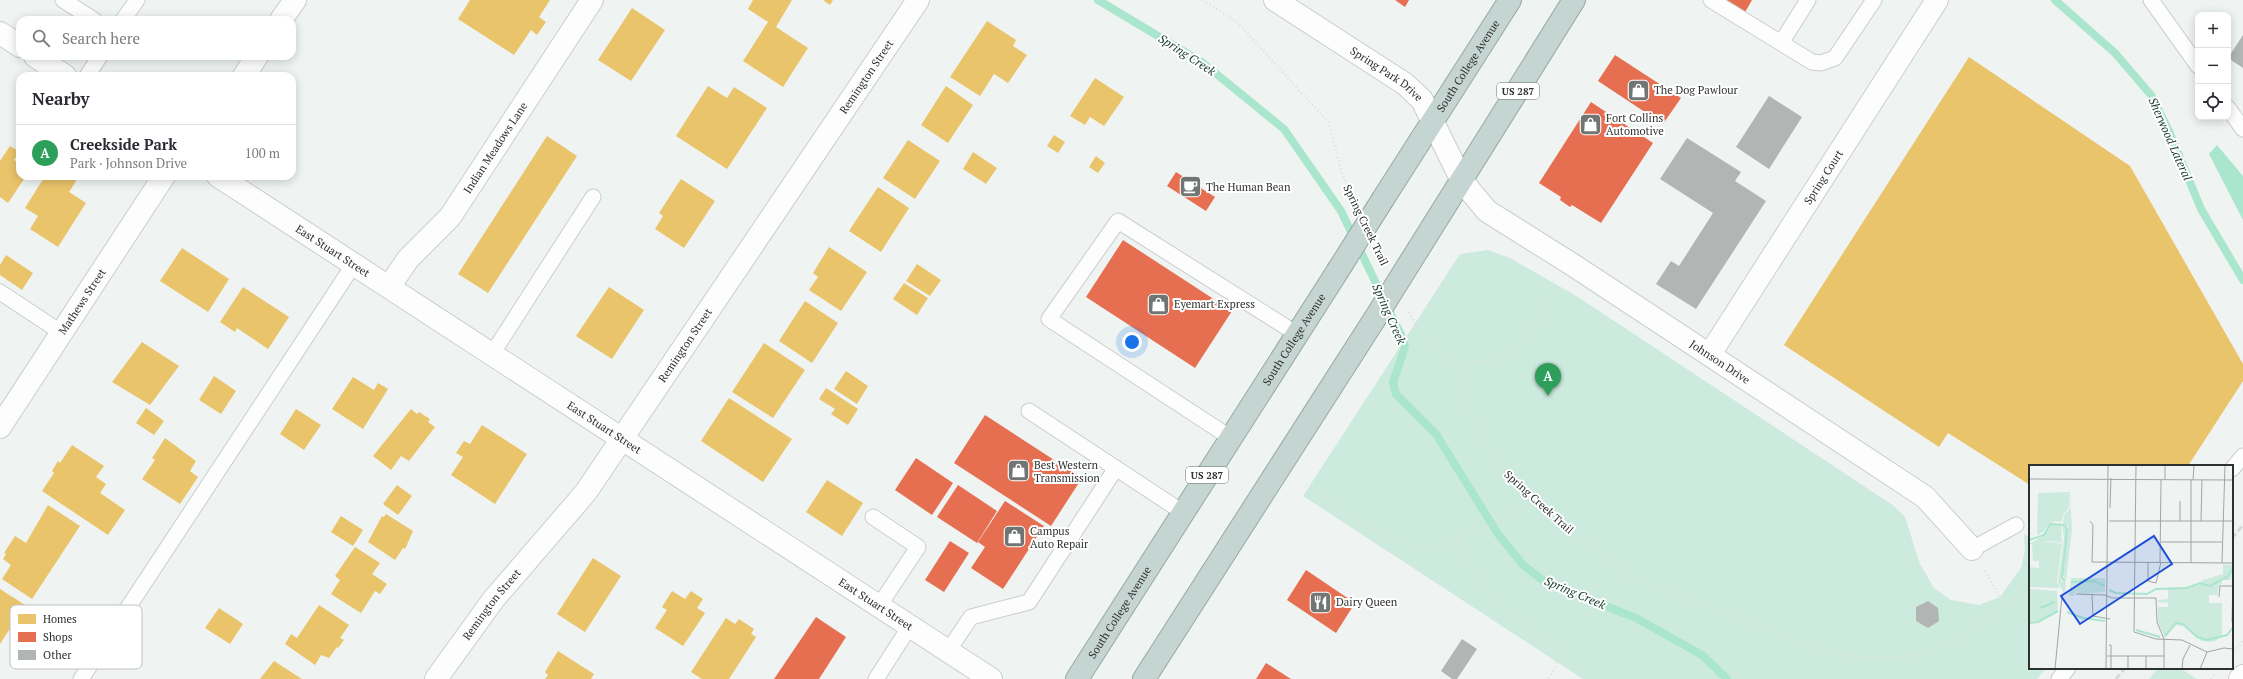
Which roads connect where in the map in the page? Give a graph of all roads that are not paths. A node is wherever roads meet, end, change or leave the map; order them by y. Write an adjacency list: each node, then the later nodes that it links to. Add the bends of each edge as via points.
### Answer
1 (63, 0): 14 (lane)
2 (137, 0): 15 (lane)
3 (295, 0): 16 (street)
4 (592, 0): 35 (street, Indian Meadows Lane, via 450,217 408,259)
5 (918, 0): 44 (street, Remington Street)
6 (1275, 0): 29 (street, Spring Park Drive, via 1405,84 1422,100)
7 (1510, 0): 29 (highway, South College Avenue / US 287)
8 (1574, 0): 32 (highway, US 287)
9 (1711, 0): 19 (lane)
10 (1808, 0): 19 (lane)
11 (1874, 0): 19 (lane, via 1835,58 1821,63 1812,62)
12 (1937, 0): 40 (street, Spring Court)
13 (2151, 0): 23 (lane)
14 (88, 16)
15 (127, 16)
16 (285, 16)
17 (0, 33): 18 (street)
18 (16, 43)
19 (1781, 43)
20 (41, 60): 24 (street)
21 (97, 60): 25 (lane)
22 (254, 60): 26 (street)
23 (2195, 62)
24 (59, 72)
25 (90, 72)
26 (247, 72)
27 (2231, 111): 28 (lane)
28 (2241, 120)
29 (1434, 121): 32 (street, Spring Park Drive); 38 (highway, South College Avenue / US 287, bridge)
30 (161, 180): 37 (street, Mathews Street)
31 (224, 180): 34 (street, East Stuart Street)
32 (1462, 181): 40 (street, Johnson Drive, via 1487,211); 64 (highway, US 287, bridge)
33 (593, 197): 39 (lane)
34 (354, 264): 35 (street, East Stuart Street); 52 (lane)
35 (389, 287): 39 (street, East Stuart Street)
36 (0, 292): 37 (lane)
37 (62, 333): 42 (street, Mathews Street)
38 (1297, 334): 43 (highway, South College Avenue / US 287); 43 (lane, via 1118,221 1049,319)
39 (492, 354): 44 (street, East Stuart Street)
40 (1710, 354): 51 (street, Johnson Drive, via 1925,497)
41 (1029, 411): 46 (lane)
42 (0, 427)
43 (1231, 438): 48 (highway, South College Avenue / US 287)
44 (622, 439): 53 (street, East Stuart Street); 60 (street, Remington Street, via 586,492 493,600)
45 (2243, 456): 47 (lane)
46 (1116, 468): 48 (lane); 55 (lane, via 1029,602 971,617)
47 (2233, 468)
48 (1184, 513): 63 (highway, South College Avenue / US 287)
49 (873, 517): 53 (lane, via 918,547)
50 (2016, 525): 51 (lane)
51 (1972, 549)
52 (130, 605)
53 (879, 606): 54 (street, East Stuart Street)
54 (910, 626): 55 (street, East Stuart Street); 61 (lane)
55 (948, 651): 62 (street, East Stuart Street)
56 (88, 669): 59 (lane)
57 (2067, 669): 65 (lane)
58 (2243, 676): 66 (street)
59 (81, 679)
60 (436, 679)
61 (876, 679)
62 (991, 679)
63 (1077, 679)
64 (1144, 679)
65 (2058, 679)
66 (2240, 679)

